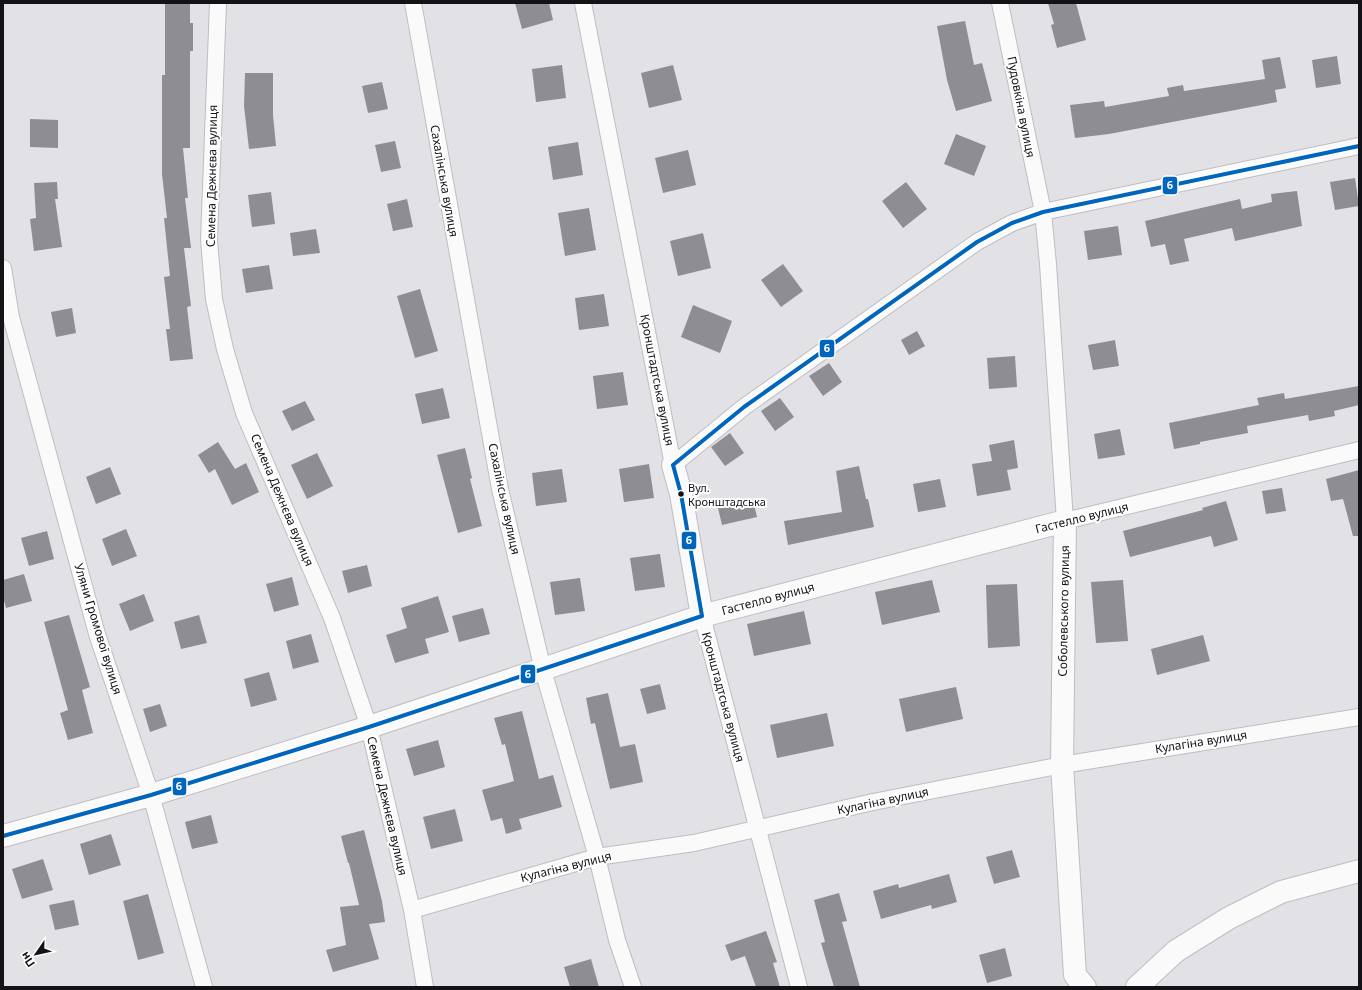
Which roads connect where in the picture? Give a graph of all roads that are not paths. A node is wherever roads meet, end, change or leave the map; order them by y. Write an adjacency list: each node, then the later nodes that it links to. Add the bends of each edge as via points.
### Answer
1 (218, 3): 14 (street, Семена Дежнєва вулиця, via 209,240 214,299 225,349 244,413 332,618)
2 (413, 3): 12 (street, Сахалінська вулиця, via 500,489)
3 (583, 3): 9 (street, Кронштадтська вулиця)
4 (1000, 3): 6 (street, Пудовкіна вулиця)
5 (1359, 146): 6 (street)
6 (1043, 212): 9 (street, via 1012,223 977,242 744,408); 10 (street, Соболевського вулиця)
7 (3, 268): 16 (street, Уляни Громової вулиця, via 11,317 97,634)
8 (1359, 450): 10 (street, Гастелло вулиця)
9 (673, 465): 11 (street, Кронштадтська вулиця, via 681,494)
10 (1065, 521): 11 (street, Гастелло вулиця); 15 (street, Соболевського вулиця)
11 (702, 616): 12 (street, Гастелло вулиця); 17 (street, Кронштадтська вулиця)
12 (543, 670): 14 (street, Гастелло вулиця); 19 (street, Сахалінська вулиця)
13 (1359, 717): 15 (street, Кулагіна вулиця)
14 (368, 727): 16 (street, Гастелло вулиця); 21 (street, Семена Дежнєва вулиця)
15 (1062, 765): 17 (street, Кулагіна вулиця, via 873,802); 22 (street, Соболевського вулиця)
16 (151, 795): 18 (street, Гастелло вулиця); 23 (street, Уляни Громової вулиця)
17 (758, 828): 19 (street, Кулагіна вулиця, via 694,843); 26 (street, Кронштадтська вулиця)
18 (3, 836)
19 (597, 857): 21 (street, Кулагіна вулиця); 25 (street, Сахалінська вулиця, via 617,940)
20 (1359, 871): 27 (street, via 1281,892 1229,918 1176,951)
21 (412, 910): 24 (street, Семена Дежнєва вулиця)
22 (1079, 983)
23 (204, 987)
24 (425, 987)
25 (633, 987)
26 (800, 987)
27 (1137, 987)

